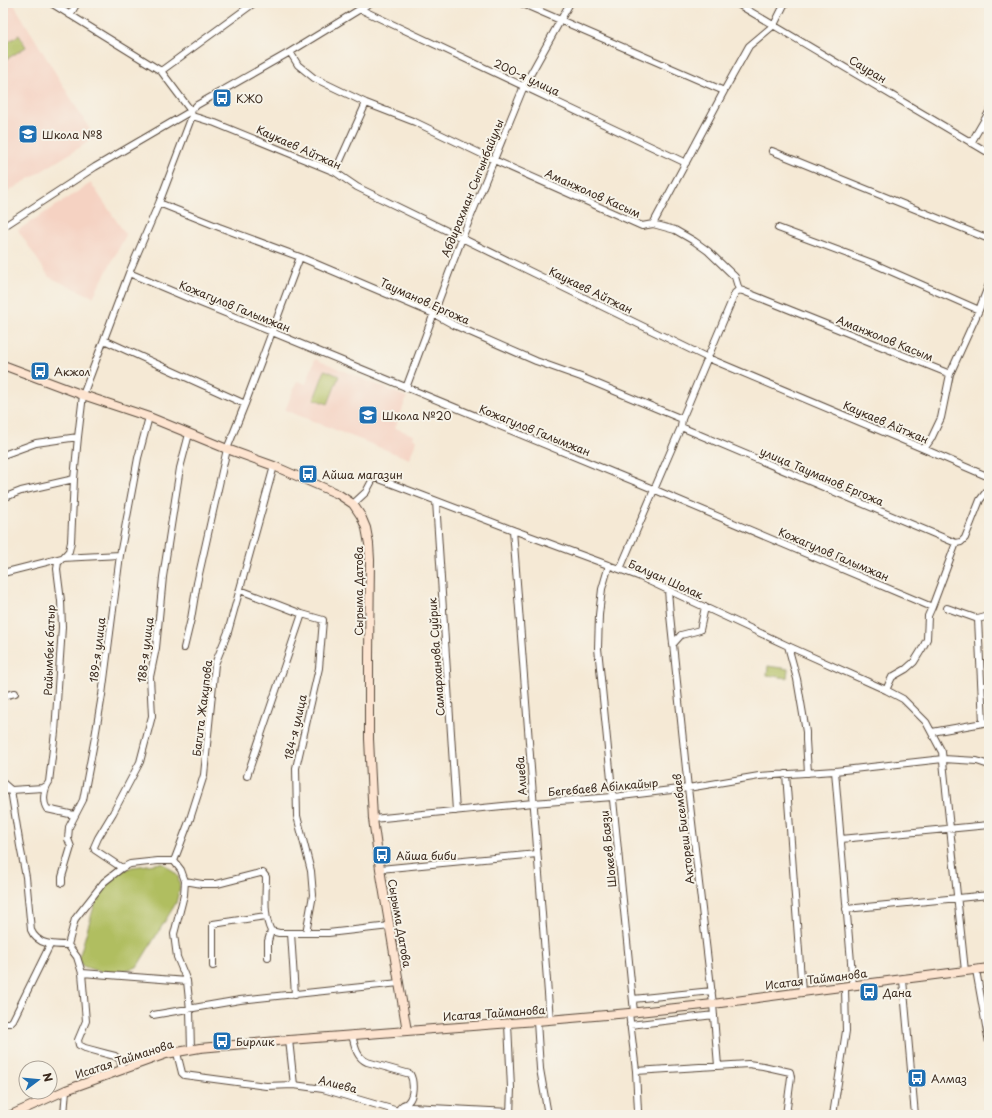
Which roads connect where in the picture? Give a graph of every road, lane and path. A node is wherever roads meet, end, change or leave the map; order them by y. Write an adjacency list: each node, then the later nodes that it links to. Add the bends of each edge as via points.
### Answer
1 (51, 3): 10 (street)
2 (77, 3): 10 (street)
3 (254, 3): 14 (street)
4 (370, 3): 9 (street)
5 (521, 3): 11 (street)
6 (570, 3): 11 (street, Абдирахман Сыгынбайулы)
7 (736, 3): 12 (street, Сауран)
8 (784, 3): 12 (street)
9 (360, 9): 13 (street); 15 (street, 200-я улица)
10 (70, 15): 14 (street)
11 (561, 20): 15 (street, Абдирахман Сыгынбайулы); 16 (street)
12 (774, 25): 16 (street, via 750,46); 20 (street, Сауран)
13 (290, 52): 17 (street, Аманжолов Касым, via 298,65 314,78); 19 (street, via 198,105)
14 (161, 71): 19 (street)
15 (524, 86): 23 (street, Абдирахман Сыгынбайулы); 24 (street, 200-я улица)
16 (724, 91): 24 (street)
17 (366, 103): 23 (street, Аманжолов Касым, via 415,122); 25 (street)
18 (989, 112): 20 (street)
19 (191, 113): 25 (street, Каукаев Айтжан); 26 (street, Райымбек батыр); 28 (street, via 95,167)
20 (971, 142): 22 (street, Сауран)
21 (772, 151): 31 (street)
22 (989, 153)
23 (494, 160): 27 (street, Аманжолов Касым, via 642,226); 30 (street, Абдирахман Сыгынбайулы)
24 (686, 163): 27 (street)
25 (335, 172): 30 (street, Каукаев Айтжан, via 356,187)
26 (159, 203): 32 (street, Тауманов Ергожа); 33 (street, Райымбек батыр)
27 (653, 224): 35 (street, Аманжолов Касым, via 675,230 694,240 735,277)
28 (3, 227)
29 (778, 228): 36 (street, via 872,263)
30 (462, 238): 37 (street, Абдирахман Сыгынбайулы); 40 (street, Каукаев Айтжан)
31 (989, 239)
32 (300, 257): 37 (street, Тауманов Ергожа); 38 (street)
33 (129, 273): 38 (street, Кожагулов Галымжан); 39 (street, Райымбек батыр)
34 (989, 284): 36 (street)
35 (739, 290): 40 (street, via 735,293); 42 (street, Аманжолов Касым)
36 (979, 310): 42 (street)
37 (434, 314): 43 (street, Абдирахман Сыгынбайулы); 47 (street, Тауманов Ергожа, via 536,361)
38 (272, 332): 43 (street, Кожагулов Галымжан); 45 (street)
39 (104, 340): 44 (street, Райымбек батыр); 45 (street)
40 (708, 358): 47 (street); 52 (street, Каукаев Айтжан)
41 (3, 365): 44 (street, Сырыма Датова)
42 (950, 374): 52 (street, via 941,418)
43 (406, 388): 58 (street, Кожагулов Галымжан)
44 (83, 394): 46 (street, Сырыма Датова); 50 (street, Райымбек батыр)
45 (245, 404): 51 (street)
46 (149, 417): 49 (street, Сырыма Датова); 64 (street, 189-я улица, via 138,458)
47 (682, 418): 48 (street)
48 (681, 427): 58 (street); 63 (street, улица Тауманов Ергожа)
49 (189, 434): 51 (street, Сырыма Датова); 106 (street, 188-я улица, via 180,468 163,577 156,648 150,677 152,716 140,762 94,847)
50 (78, 437): 53 (street, via 36,443); 56 (street, Райымбек батыр)
51 (227, 449): 54 (street, Сырыма Датова); 79 (street)
52 (924, 449): 55 (street, Каукаев Айтжан)
53 (3, 455)
54 (274, 466): 61 (street, Сырыма Датова, via 323,486); 69 (street, Багита Жакупова)
55 (989, 477)
56 (74, 479): 59 (street, via 21,491); 65 (street, Райымбек батыр, via 71,542)
57 (989, 488): 63 (street, via 980,500 965,538)
58 (653, 489): 67 (street); 72 (street, Кожагулов Галымжан)
59 (3, 498)
60 (436, 501): 61 (street, Балуан Шолак, via 374,477 366,492); 62 (street, Балуан Шолак); 98 (street, Самарханова Суйрик)
61 (353, 504): 100 (street, Сырыма Датова, via 366,528 369,544 369,732)
62 (513, 530): 66 (street, Балуан Шолак); 97 (street, Алиева)
63 (956, 543): 72 (street)
64 (120, 555): 65 (street); 99 (street, 189-я улица, via 95,737 83,800)
65 (62, 558): 68 (street); 92 (street, Райымбек батыр, via 57,569 62,627 56,724 49,782)
66 (609, 565): 67 (street, Балуан Шолак); 96 (street, Шокеев Баязи, via 598,615 598,648)
67 (620, 569): 70 (street, Балуан Шолак)
68 (3, 573)
69 (240, 590): 74 (street); 105 (street, Багита Жакупова, via 228,632 215,664 204,775)
70 (668, 590): 71 (street, Балуан Шолак); 77 (street, Актореш Бисембаев)
71 (705, 607): 77 (street, via 700,630 681,635); 78 (street, Балуан Шолак)
72 (932, 607): 80 (street, via 928,616 927,638 922,649 914,662 892,677)
73 (947, 608): 76 (street)
74 (302, 614): 90 (street); 117 (street, 184-я улица, via 323,620 319,668 296,768 297,816 311,871 313,895)
75 (989, 616): 76 (street)
76 (978, 619): 83 (street)
77 (673, 644): 93 (street, Актореш Бисембаев)
78 (788, 646): 80 (street, Балуан Шолак); 88 (street, via 797,679 806,732)
79 (184, 648)
80 (886, 690): 84 (street, Балуан Шолак, via 903,699 926,722)
81 (15, 693): 82 (street)
82 (3, 696)
83 (986, 722): 84 (street)
84 (932, 732): 85 (street, Балуан Шолак)
85 (943, 759): 86 (street, Бегебаев Абілкайыр, via 977,761); 87 (street, Бегебаев Абілкайыр); 102 (street, Балуан Шолак)
86 (989, 765)
87 (835, 771): 88 (street, Бегебаев Абілкайыр); 103 (street)
88 (808, 773): 89 (street, Бегебаев Абілкайыр)
89 (786, 774): 93 (street, Бегебаев Абілкайыр); 131 (street)
90 (247, 776)
91 (3, 782): 94 (street)
92 (46, 786): 94 (street); 99 (street, Райымбек батыр, via 45,808)
93 (688, 788): 96 (street, Бегебаев Абілкайыр); 130 (street, Актореш Бисембаев)
94 (11, 790): 95 (street); 118 (street, via 26,877 31,930 36,938)
95 (3, 791)
96 (613, 797): 97 (street, Бегебаев Абілкайыр); 133 (street, Шокеев Баязи)
97 (533, 803): 98 (street, Бегебаев Абілкайыр); 104 (street, Алиева)
98 (456, 811): 100 (street, Бегебаев Абілкайыр)
99 (74, 816): 109 (street, 189-я улица, via 69,827 68,838 71,847)
100 (373, 819): 107 (street, Сырыма Датова)
101 (989, 825): 102 (street)
102 (950, 830): 103 (street); 111 (street, Балуан Шолак)
103 (841, 839): 112 (street)
104 (537, 854): 107 (street); 139 (street, Алиева)
105 (174, 861): 106 (street, via 158,860 130,864); 108 (street)
106 (122, 868): 119 (street, via 104,882 75,919)
107 (380, 869): 114 (street, Сырыма Датова)
108 (185, 881): 113 (street, via 217,884 263,874 266,877); 127 (street, via 174,934 177,957)
109 (62, 883)
110 (989, 895): 111 (street)
111 (957, 898): 112 (street); 124 (street, Балуан Шолак)
112 (846, 909): 129 (street)
113 (266, 916): 115 (street); 121 (street, via 213,924)
114 (390, 926): 117 (street); 128 (street, Сырыма Датова)
115 (271, 931): 116 (street); 120 (street)
116 (291, 933): 117 (street); 132 (street)
117 (306, 933)
118 (50, 945): 119 (street); 141 (street, via 13,1020 10,1023)
119 (68, 945): 125 (street, via 77,958)
120 (268, 956)
121 (213, 966)
122 (989, 968): 123 (street, Исатая Тайманова)
123 (976, 970): 124 (street, Исатая Тайманова); 147 (street)
124 (965, 971): 126 (street, Исатая Тайманова)
125 (82, 973): 127 (street); 151 (street, via 86,1020 78,1040 79,1044 115,1056 120,1060)
126 (903, 980): 129 (street, Исатая Тайманова); 163 (street)
127 (187, 981): 135 (street)
128 (399, 983): 132 (street); 144 (street, Сырыма Датова)
129 (849, 986): 131 (street, Исатая Тайманова); 162 (street, via 846,1031)
130 (712, 991): 133 (street); 134 (street, Актореш Бисембаев)
131 (802, 992): 134 (street, Исатая Тайманова)
132 (295, 995): 135 (street, via 240,1000)
133 (633, 999): 136 (street, Шокеев Баязи)
134 (713, 1004): 136 (street, Исатая Тайманова); 138 (street, Актореш Бисембаев)
135 (190, 1010): 137 (street); 148 (street)
136 (631, 1013): 139 (street, Исатая Тайманова); 143 (street, Шокеев Баязи)
137 (153, 1015)
138 (714, 1015): 143 (street); 150 (street, Актореш Бисембаев)
139 (550, 1020): 140 (street, Исатая Тайманова)
140 (538, 1021): 142 (street, Исатая Тайманова); 159 (street, via 540,1069)
141 (3, 1023)
142 (508, 1024): 144 (street, Исатая Тайманова); 156 (street)
143 (630, 1025): 152 (street, Шокеев Баязи)
144 (407, 1031): 145 (street, Исатая Тайманова)
145 (352, 1035): 146 (street, Исатая Тайманова); 155 (street, via 361,1060 410,1074 413,1084 411,1098)
146 (289, 1040): 148 (street, Исатая Тайманова); 153 (street)
147 (989, 1043)
148 (191, 1050): 149 (street, Исатая Тайманова)
149 (177, 1052): 151 (street, Исатая Тайманова); 153 (street, Алиева, via 184,1075 266,1086)
150 (718, 1066): 152 (street); 161 (street, via 748,1064 790,1072)
151 (122, 1070): 154 (street, Исатая Тайманова)
152 (636, 1071): 160 (street, Шокеев Баязи)
153 (294, 1085): 155 (street, Алиева, via 323,1089)
154 (66, 1090): 157 (street, Исатая Тайманова); 158 (street)
155 (396, 1113): 156 (street, Алиева, via 411,1107)
156 (510, 1113)
157 (12, 1115)
158 (64, 1115)
159 (548, 1115)
160 (638, 1115)
161 (786, 1115)
162 (833, 1115)
163 (915, 1115)

